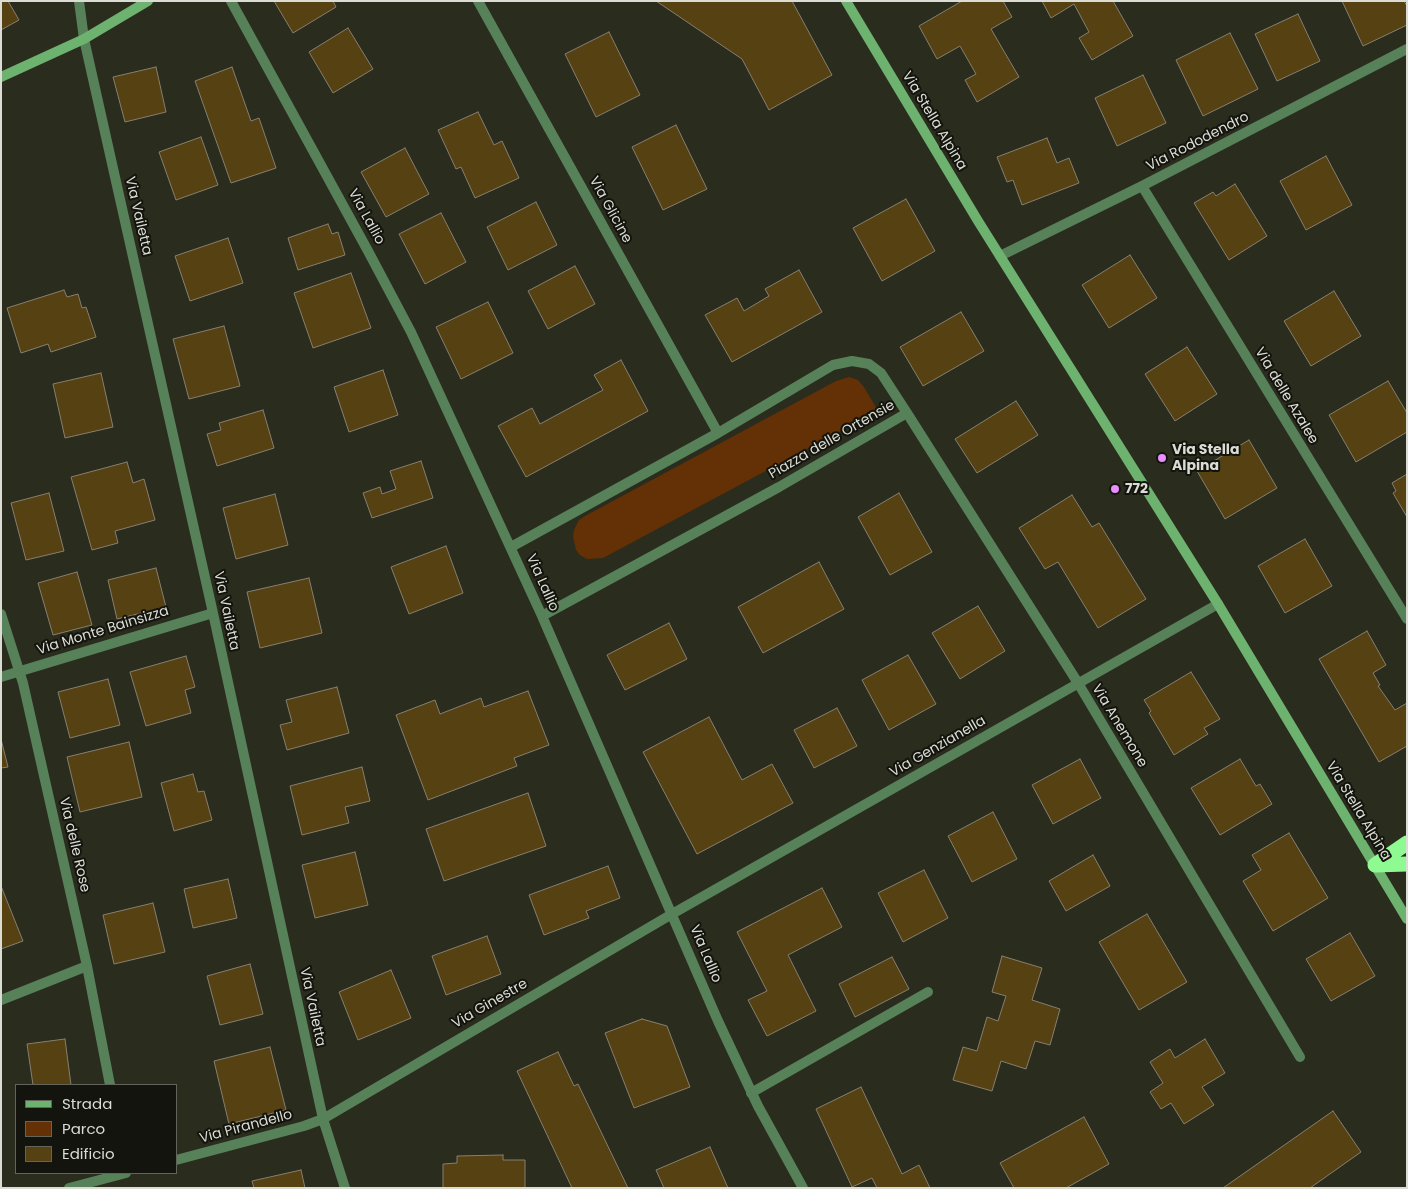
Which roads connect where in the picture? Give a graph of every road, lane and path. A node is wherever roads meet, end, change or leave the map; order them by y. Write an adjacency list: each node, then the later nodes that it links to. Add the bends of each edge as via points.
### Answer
1 (78, 1): 6 (street, Via Vailetta)
2 (148, 1): 6 (street)
3 (231, 1): 13 (street, Via Lallio, via 398,307)
4 (478, 1): 12 (street, Via Glicine)
5 (846, 1): 10 (street, Via Stella Alpina)
6 (84, 39): 8 (street); 15 (street, Via Vailetta)
7 (1407, 49): 9 (street, Via Rododendro)
8 (1, 77)
9 (1142, 186): 10 (street, Via Rododendro); 18 (street, Via delle Azalee)
10 (1000, 256): 14 (street, Via Stella Alpina)
11 (908, 413): 12 (street, Piazza delle Ortensie, via 881,373 869,364 852,361 827,368); 17 (street, Piazza delle Ortensie); 21 (street, Via Anemone)
12 (718, 432): 13 (street, Piazza delle Ortensie)
13 (511, 547): 17 (street, Via Lallio)
14 (1218, 604): 21 (street, Via Genzianella); 24 (street, Via Stella Alpina)
15 (213, 613): 19 (street, Via Monte Bainsizza); 33 (street, Via Vailetta)
16 (1, 614): 19 (street, Via delle Rose)
17 (542, 616): 25 (street, Via Lallio)
18 (1407, 620)
19 (18, 670): 20 (street, Via Monte Bainsizza); 27 (street, Via delle Rose)
20 (1, 676)
21 (1078, 683): 25 (street, Via Genzianella); 30 (street, Via Anemone)
22 (1407, 843): 24 (highway)
23 (1407, 864): 24 (highway)
24 (1375, 865): 26 (street, Via Stella Alpina)
25 (672, 914): 32 (street, Via Lallio); 33 (street, Via Ginestre)
26 (1407, 918)
27 (87, 966): 29 (street); 31 (street, Via delle Rose)
28 (928, 992): 32 (street)
29 (1, 1000)
30 (1300, 1057)
31 (110, 1084)
32 (751, 1092): 38 (street, Via Lallio)
33 (323, 1120): 34 (street, Via Pirandello); 37 (street, Via Vailetta)
34 (178, 1159)
35 (122, 1174): 36 (street)
36 (69, 1188)
37 (345, 1188)
38 (803, 1188)

